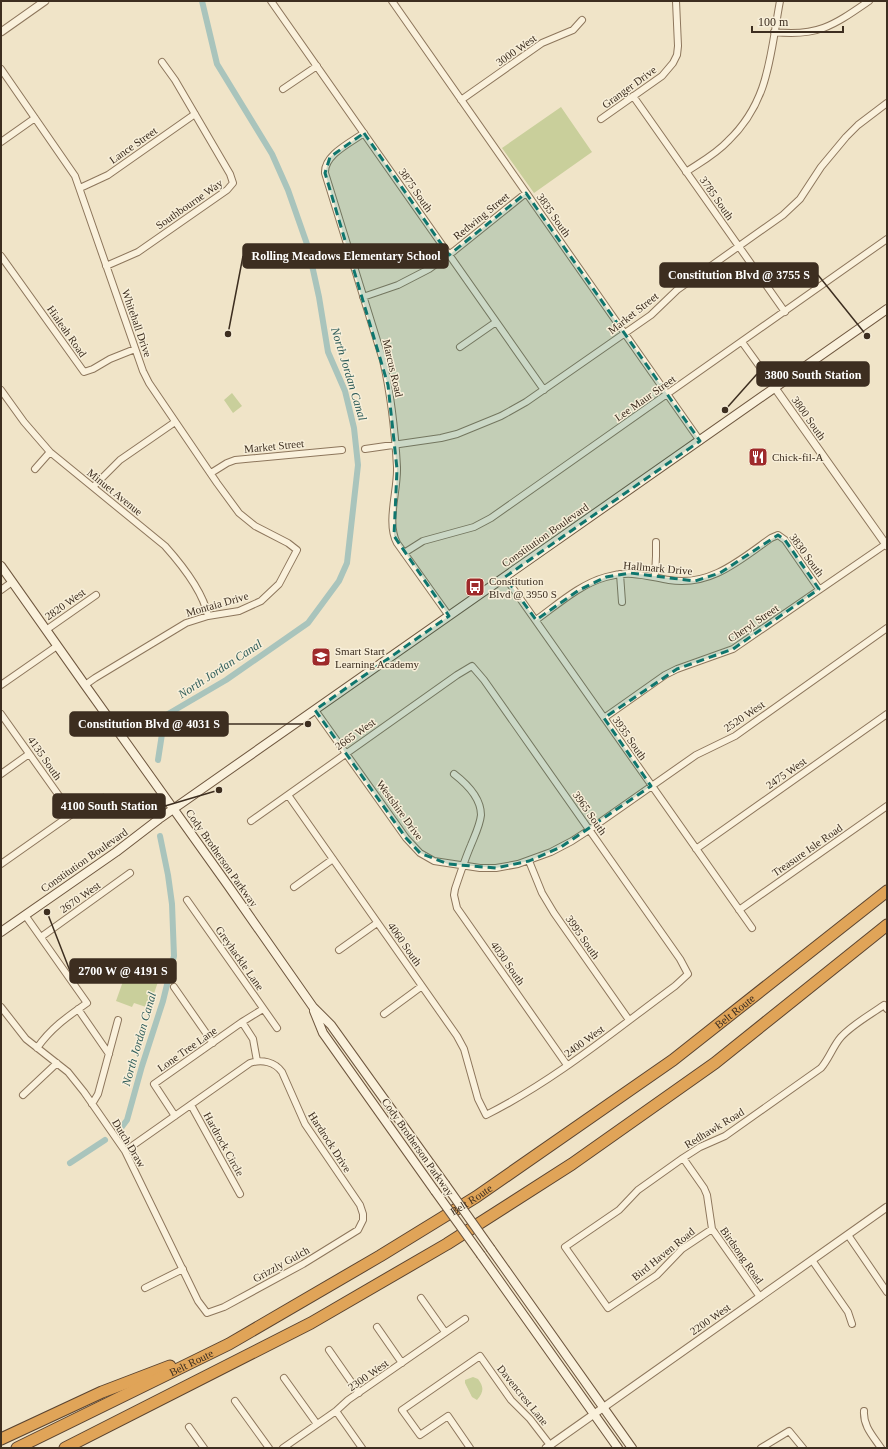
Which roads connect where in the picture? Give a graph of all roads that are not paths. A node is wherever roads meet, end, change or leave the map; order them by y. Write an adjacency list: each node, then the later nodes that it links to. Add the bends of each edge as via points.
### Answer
1 (45, 1): 8 (street)
2 (271, 1): 11 (street, 3875 South)
3 (392, 1): 15 (street, 3835 South)
4 (676, 1): 14 (street, Granger Drive, via 678,46 674,63 662,76)
5 (780, 1): 9 (street)
6 (869, 1): 9 (street, via 842,20 820,30 800,34)
7 (582, 20): 15 (street, 3000 West, via 573,30 542,43)
8 (1, 32)
9 (774, 32): 22 (street, via 768,73 754,108 738,131 718,150)
10 (162, 62): 17 (street, via 174,76)
11 (317, 66): 13 (street); 20 (street, 3875 South)
12 (1, 69): 18 (street, Whitehall Drive)
13 (283, 89)
14 (633, 96): 19 (street, Granger Drive); 22 (street, 3785 South)
15 (461, 100): 24 (street, 3835 South)
16 (887, 103): 26 (street, Market Street, via 841,142 800,199 773,223)
17 (195, 114): 23 (street, Lance Street, via 108,175); 29 (street, Southbourne Way, via 233,183 227,190 138,252)
18 (35, 118): 21 (street); 23 (street, Whitehall Drive, via 73,172)
19 (601, 119)
20 (364, 133): 27 (street, 3875 South); 30 (street, Marcus Road, via 332,155 325,170)
21 (1, 142)
22 (686, 172): 26 (street, 3785 South)
23 (80, 188): 29 (street, Whitehall Drive)
24 (526, 193): 27 (street, Redwing Street); 34 (street, 3835 South)
25 (887, 239): 32 (street, Lee Maur Street)
26 (739, 247): 32 (street, 3785 South); 34 (street, Market Street, via 677,290 651,315)
27 (449, 255): 30 (street, Redwing Street, via 410,279); 33 (street, 3875 South)
28 (1, 256): 37 (street, Hialeah Road, via 84,372)
29 (106, 266): 37 (street, Whitehall Drive)
30 (363, 297): 44 (street, Marcus Road, via 387,379)
31 (887, 309): 38 (main road, Constitution Boulevard)
32 (785, 312): 35 (street, Lee Maur Street)
33 (496, 322): 36 (street); 40 (street, 3875 South)
34 (624, 333): 40 (street, Market Street); 41 (street, 3835 South)
35 (742, 342): 38 (street, 3800 South); 41 (street, Lee Maur Street)
36 (460, 347)
37 (135, 349): 42 (street, Whitehall Drive, via 149,383)
38 (775, 388): 43 (main road, Constitution Boulevard); 53 (street, 3800 South)
39 (1, 390): 47 (street, Minuet Avenue)
40 (544, 390): 44 (street, Market Street, via 506,414 474,428 441,438)
41 (667, 394): 43 (street, 3835 South); 55 (street, Lee Maur Street, via 486,521 474,527 424,541)
42 (175, 422): 49 (street, Whitehall Drive); 50 (street, via 120,460)
43 (700, 441): 59 (main road, Constitution Boulevard)
44 (395, 445): 45 (street, Market Street); 55 (street, Marcus Road, via 397,469 393,532)
45 (365, 449)
46 (342, 450): 49 (street, Market Street, via 235,460)
47 (50, 452): 48 (street); 50 (street, Minuet Avenue)
48 (35, 469)
49 (211, 473): 54 (street, Whitehall Drive, via 244,518)
50 (93, 487): 65 (street, Minuet Avenue, via 165,546 202,596)
51 (778, 535): 58 (street, Hallmark Drive, via 720,573 706,578 681,582); 61 (street, 3830 South, via 785,540)
52 (656, 542): 58 (street)
53 (886, 545): 61 (street, Cheryl Street)
54 (297, 550): 65 (street, Montaia Drive, via 279,584 261,601 239,611)
55 (404, 553): 66 (street, Marcus Road)
56 (1, 566): 60 (main road, Cody Brotherson Parkway)
57 (620, 574): 58 (street, Hallmark Drive); 64 (street); 67 (street, Hallmark Drive, via 592,582)
58 (654, 576)
59 (505, 577): 66 (main road, Constitution Boulevard); 67 (street, 3935 South)
60 (12, 582): 62 (street); 69 (main road, Cody Brotherson Parkway)
61 (819, 589): 77 (street, Cheryl Street, via 733,649 677,669)
62 (1, 590)
63 (96, 594): 69 (street, 2820 West)
64 (622, 602)
65 (208, 616): 73 (street, Montaia Drive, via 178,627)
66 (449, 616): 74 (main road, Constitution Boulevard)
67 (536, 620): 77 (street, 3935 South)
68 (887, 628): 82 (street, 2520 West, via 735,736 696,755)
69 (46, 630): 70 (main road, Cody Brotherson Parkway)
70 (57, 646): 72 (street); 73 (main road, Cody Brotherson Parkway)
71 (472, 666): 78 (street, 2665 West); 89 (street, 3965 South)
72 (1, 685)
73 (85, 685): 86 (main road, Cody Brotherson Parkway)
74 (315, 710): 78 (street, Westshire Drive); 86 (main road, Constitution Boulevard)
75 (1, 714): 79 (street, 4135 South)
76 (887, 714): 90 (street, 2475 West)
77 (604, 718): 82 (street, 3935 South)
78 (346, 753): 83 (street, 2665 West); 94 (street, Westshire Drive, via 412,846 434,860)
79 (29, 754): 80 (street); 87 (street, 4135 South)
80 (1, 774)
81 (454, 774): 94 (street, 4030 South, via 474,794 481,814)
82 (652, 786): 89 (street, 2520 West); 90 (street, 3935 South)
83 (288, 795): 88 (street, 2665 West); 91 (street, 4060 South)
84 (103, 798): 87 (street)
85 (887, 806): 99 (street, Treasure Isle Road)
86 (174, 808): 100 (main road, Constitution Boulevard); 111 (main road, Cody Brotherson Parkway)
87 (72, 814): 93 (street)
88 (251, 821)
89 (589, 830): 92 (street, Westshire Drive, via 561,847); 107 (street, 3965 South)
90 (696, 849): 99 (street, 3935 South)
91 (333, 859): 96 (street); 101 (street, 4060 South)
92 (528, 861): 94 (street, Westshire Drive, via 496,868); 117 (street, 3995 South, via 554,913)
93 (1, 864)
94 (463, 866): 125 (street, 4030 South, via 454,895 457,908)
95 (130, 874): 105 (street, 2670 West)
96 (294, 887)
97 (887, 891): 150 (highway, Belt Route, via 673,1060 512,1174 419,1233)
98 (187, 900): 114 (street, Greyhackle Lane)
99 (739, 910): 103 (street, 3935 South)
100 (25, 915): 104 (main road, Constitution Boulevard); 105 (street)
101 (377, 923): 106 (street); 108 (street, 4060 South)
102 (887, 925): 165 (highway, Belt Route, via 715,1063 572,1164 447,1244 311,1323)
103 (752, 928)
104 (1, 932)
105 (41, 937): 113 (street, via 86,1003)
106 (339, 950)
107 (688, 974): 117 (street, 2400 West)
108 (422, 986): 115 (street); 129 (street, 4060 South, via 464,1049 478,1099)
109 (174, 987): 120 (street)
110 (1, 1007): 121 (street, Dutch Draw)
111 (313, 1007): 156 (main road, Cody Brotherson Parkway, bridge, via 331,1025); 159 (main road, Cody Brotherson Parkway, bridge, via 323,1033)
112 (886, 1007): 132 (street, Redhawk Road, via 842,1037 821,1068 725,1136)
113 (78, 1009): 121 (street, via 54,1027); 122 (street)
114 (263, 1009): 118 (street, Lone Tree Lane); 119 (street, Greyhackle Lane)
115 (384, 1014)
116 (118, 1020): 122 (street)
117 (629, 1020): 125 (street, 2400 West)
118 (242, 1022): 120 (street, Lone Tree Lane); 123 (street, via 253,1040)
119 (277, 1028)
120 (213, 1043): 130 (street, Lone Tree Lane, via 154,1084)
121 (37, 1048): 124 (street, Dutch Draw)
122 (110, 1054): 127 (street, via 98,1094)
123 (257, 1061): 128 (street, via 250,1063); 135 (street, Hardrock Drive, via 272,1063 282,1072 305,1124 360,1205 363,1214)
124 (57, 1063): 126 (street); 127 (street, Dutch Draw, via 76,1081)
125 (567, 1065): 129 (street, 2400 West)
126 (23, 1094)
127 (92, 1104): 131 (street, Dutch Draw)
128 (191, 1105): 130 (street); 133 (street, Hardrock Circle)
129 (486, 1115)
130 (175, 1116): 131 (street)
131 (125, 1151): 139 (street, Dutch Draw)
132 (683, 1158): 136 (street, Birdsong Road, via 707,1195); 144 (street, Redhawk Road, via 638,1190 618,1210 565,1247)
133 (240, 1194)
134 (887, 1207): 137 (street, 2200 West)
135 (361, 1226): 145 (street, Grizzly Gulch, via 354,1233 303,1264 224,1307)
136 (712, 1230): 142 (street, Birdsong Road); 144 (street, Bird Haven Road, via 682,1249 657,1275)
137 (848, 1235): 138 (street, 2200 West); 141 (street)
138 (812, 1260): 142 (street, 2200 West); 147 (street, via 848,1312)
139 (183, 1269): 140 (street); 145 (street, Dutch Draw, via 198,1301)
140 (145, 1288)
141 (887, 1292)
142 (760, 1297): 156 (street, 2200 West)
143 (421, 1298): 149 (street)
144 (608, 1308)
145 (207, 1313)
146 (465, 1319): 149 (street, 2300 West)
147 (852, 1324)
148 (377, 1327): 152 (street)
149 (445, 1332): 152 (street, 2300 West)
150 (229, 1344): 162 (highway, via 123,1383); 164 (highway, Belt Route)
151 (329, 1350): 154 (street)
152 (402, 1363): 154 (street, 2300 West)
153 (284, 1378): 160 (street)
154 (359, 1393): 157 (street, 2300 West)
155 (235, 1401): 167 (street)
156 (604, 1408): 159 (street, 2200 West); 172 (main road, Cody Brotherson Parkway)
157 (336, 1411): 160 (street, 2300 West); 169 (street)
158 (864, 1411): 175 (street, via 866,1427)
159 (594, 1414): 163 (street, 2200 West); 171 (main road, Cody Brotherson Parkway)
160 (317, 1424): 168 (street, 2300 West)
161 (189, 1427): 166 (street)
162 (1, 1439)
163 (548, 1447): 170 (street, Davencrest Lane, via 530,1419 511,1400 480,1356 402,1410 420,1435 448,1416)
164 (17, 1448)
165 (66, 1448)
166 (204, 1448)
167 (270, 1448)
168 (283, 1448)
169 (362, 1448)
170 (470, 1448)
171 (618, 1448)
172 (632, 1448)
173 (761, 1448): 174 (street, via 789,1430)
174 (803, 1448)
175 (881, 1448)

